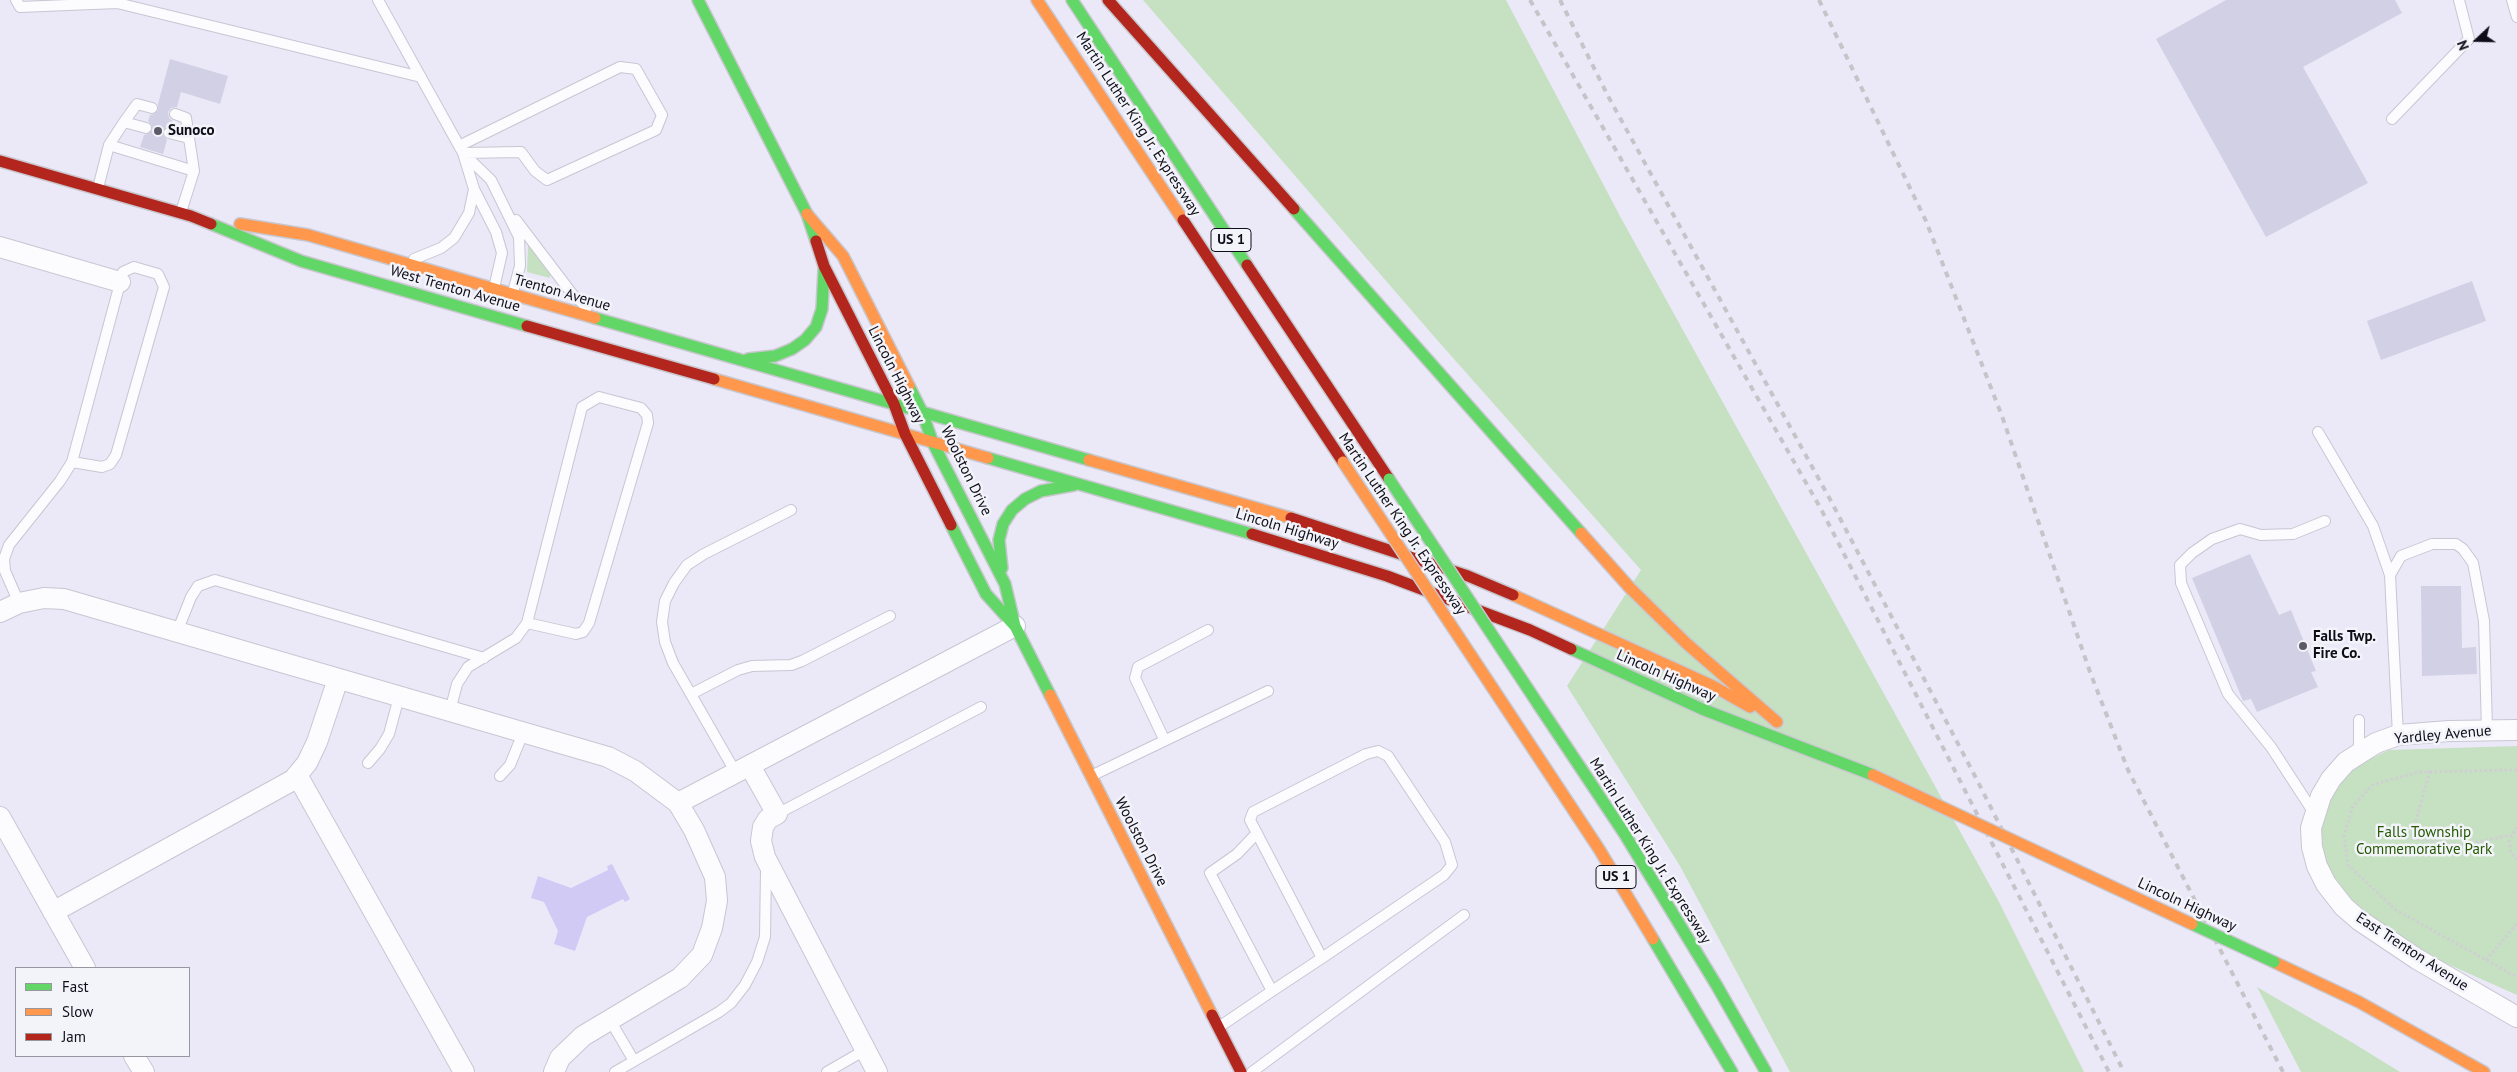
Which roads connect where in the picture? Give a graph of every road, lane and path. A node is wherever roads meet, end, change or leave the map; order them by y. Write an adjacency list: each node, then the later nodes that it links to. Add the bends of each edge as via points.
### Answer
1 (16, 0): 10 (lane, via 20,7 117,4)
2 (378, 0): 10 (lane)
3 (698, 0): 25 (main road, Lincoln Highway)
4 (1037, 0): 106 (main road, Martin Luther King Jr. Expressway / US 1, bridge, via 1599,849)
5 (1072, 0): 107 (main road, Martin Luther King Jr. Expressway / US 1, bridge, via 1624,833)
6 (1108, 0): 60 (main road, via 1630,588 1686,644)
7 (2459, 0): 13 (lane, via 2469,38)
8 (2512, 0): 9 (lane)
9 (2517, 17)
10 (421, 77): 19 (lane)
11 (152, 108): 14 (lane, via 137,104)
12 (175, 114): 17 (lane, via 186,118)
13 (2392, 119)
14 (124, 122): 15 (lane); 18 (lane)
15 (146, 128)
16 (169, 134): 17 (lane)
17 (189, 138): 21 (lane)
18 (109, 145): 21 (lane); 22 (lane)
19 (461, 149): 19 (lane, via 620,67 636,69 662,114 656,130 547,180 521,152); 23 (lane); 24 (lane, via 491,180)
20 (0, 161): 22 (main road, West Trenton Avenue)
21 (194, 171): 26 (lane)
22 (98, 188): 26 (main road, West Trenton Avenue)
23 (474, 189): 28 (lane, via 469,213 454,238 428,255); 31 (lane, via 500,242)
24 (503, 202): 31 (lane, via 522,252 520,266); 32 (lane, via 573,294)
25 (807, 214): 29 (main road, Lincoln Highway); 35 (main road, Lincoln Highway, via 843,256)
26 (186, 215): 28 (main road, Trenton Avenue, via 308,236); 31 (main road, West Trenton Avenue, via 301,261)
27 (0, 247): 30 (street)
28 (402, 262): 31 (main road, Trenton Avenue)
29 (824, 266): 33 (main road, via 822,309 816,327 805,340 775,356); 34 (main road, Lincoln Highway)
30 (120, 282): 39 (lane); 39 (lane, via 123,272 134,267 158,274 164,287 116,455 110,464 102,467)
31 (500, 302): 32 (main road, Trenton Avenue); 37 (main road, West Trenton Avenue)
32 (614, 323): 33 (main road, Trenton Avenue)
33 (736, 358): 34 (main road, Trenton Avenue)
34 (894, 404): 35 (main road, Trenton Avenue); 37 (main road, Lincoln Highway)
35 (922, 412): 38 (main road, Woolston Drive); 60 (main road, Lincoln Highway, via 1323,527 1468,576 1713,686)
36 (2318, 432): 43 (lane, via 2373,526)
37 (905, 434): 38 (main road, Lincoln Highway); 49 (main road, Woolston Drive, via 986,594)
38 (934, 443): 40 (main road, Lincoln Highway); 44 (main road, Woolston Drive)
39 (72, 462): 45 (lane, via 9,545 4,559 5,571)
40 (1079, 484): 44 (main road, via 1041,491 1012,510 1003,524 999,540); 72 (main road, Lincoln Highway, via 1315,552 1459,601 1702,709)
41 (791, 510): 55 (lane, via 704,554 687,565 674,583 665,601 662,622 665,642)
42 (2325, 521): 76 (lane, via 2293,534 2261,535 2240,529 2212,540 2180,565 2181,583 2228,694 2271,747)
43 (2390, 575): 61 (lane, via 2401,556 2432,544 2456,544 2468,555 2484,621); 64 (lane)
44 (1005, 584): 49 (main road, Woolston Drive)
45 (18, 603): 46 (street); 51 (street, via 44,598 64,599)
46 (0, 612)
47 (890, 616): 55 (lane, via 802,661 738,670)
48 (527, 623): 48 (lane, via 576,634 582,632 589,622 648,423 641,408 599,397 582,407); 52 (lane, via 516,638)
49 (1014, 626): 68 (street); 74 (main road, Woolston Drive)
50 (1208, 630): 65 (lane, via 1138,667 1134,678)
51 (177, 632): 52 (lane, via 190,597 198,586 215,580); 53 (street)
52 (484, 658): 58 (lane, via 468,667 462,675)
53 (338, 679): 56 (street); 71 (street, via 317,742 307,764)
54 (1268, 691): 65 (lane)
55 (691, 694): 68 (lane)
56 (399, 697): 58 (street); 67 (lane, via 388,734)
57 (981, 707): 77 (lane)
58 (450, 711): 63 (street)
59 (2359, 720): 66 (lane)
60 (1786, 727): 72 (main road, Lincoln Highway)
61 (2487, 730): 62 (street, Yardley Avenue); 64 (street, Yardley Avenue)
62 (2517, 730)
63 (523, 733): 73 (lane, via 510,765); 75 (street, via 608,757 635,771)
64 (2398, 736): 66 (street, Yardley Avenue)
65 (1164, 739): 74 (lane)
66 (2359, 753): 76 (street, Yardley Avenue, via 2331,779)
67 (368, 764)
68 (743, 769): 75 (street); 77 (street)
69 (2517, 770): 70 (path)
70 (2430, 772): 81 (path, via 2411,838 2462,845); 88 (path, via 2418,772 2372,785 2352,808 2344,836 2348,865 2396,910)
71 (297, 775): 84 (street, via 276,791); 99 (street)
72 (1873, 775): 108 (main road, Lincoln Highway, bridge, via 2274,962 2407,1028)
73 (500, 776)
74 (1090, 776): 94 (main road, Woolston Drive)
75 (678, 803): 93 (street, via 715,877 717,901 712,928 702,955 680,978)
76 (2314, 813): 92 (street, East Trenton Avenue, via 2312,847 2317,866 2344,907 2417,959)
77 (777, 814): 82 (street, via 763,827 761,841)
78 (0, 817): 84 (street)
79 (2517, 827): 81 (path)
80 (1257, 833): 87 (lane); 87 (lane, via 1250,820 1253,812 1366,754 1378,751 1388,756 1445,842 1452,865 1444,875); 91 (lane, via 1238,854 1210,873)
81 (2510, 834): 83 (path, via 2509,847)
82 (765, 857): 95 (street); 97 (lane, via 765,937 745,985 719,1012)
83 (2517, 859)
84 (53, 912): 89 (street)
85 (1464, 915): 105 (lane)
86 (2517, 924): 88 (path)
87 (1322, 958): 91 (lane)
88 (2486, 960): 90 (path)
89 (84, 967)
90 (2517, 977)
91 (1272, 991): 94 (lane)
92 (2517, 1017)
93 (610, 1020): 97 (lane); 100 (street, via 584,1036 560,1058)
94 (1219, 1028): 104 (main road, Woolston Drive)
95 (865, 1050): 102 (lane); 103 (street)
96 (135, 1057): 98 (street)
97 (634, 1061): 101 (lane)
98 (144, 1072)
99 (464, 1072)
100 (554, 1072)
101 (615, 1072)
102 (827, 1072)
103 (877, 1072)
104 (1241, 1072)
105 (1252, 1072)
106 (1732, 1072)
107 (1766, 1072)
108 (2484, 1072)

